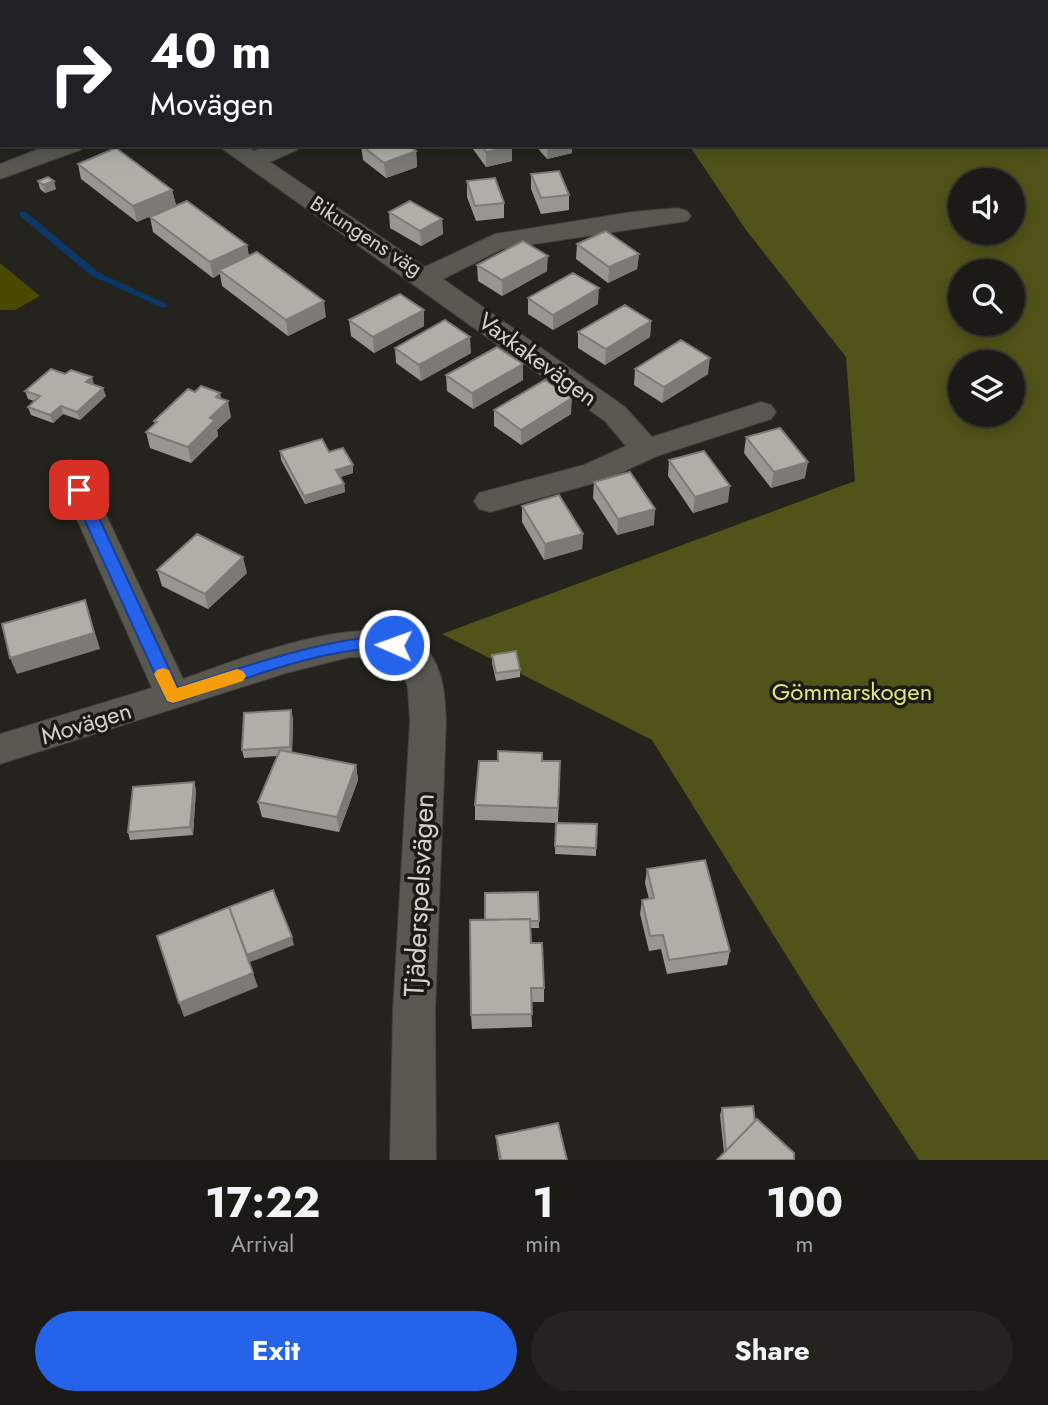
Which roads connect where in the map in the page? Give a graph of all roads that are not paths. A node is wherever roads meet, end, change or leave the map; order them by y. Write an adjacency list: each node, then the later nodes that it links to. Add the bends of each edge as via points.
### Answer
1 (67, 147): 5 (street)
2 (232, 147): 4 (street, Bikungens väg)
3 (284, 147): 4 (street)
4 (252, 161): 7 (street, Bikungens väg)
5 (0, 172)
6 (678, 216): 7 (street, Bikungens väg, via 495,242)
7 (424, 278): 9 (street, Vaxkakevägen, via 615,414)
8 (761, 412): 9 (street)
9 (646, 449): 11 (street, via 594,473)
10 (70, 470): 13 (street)
11 (490, 501)
12 (394, 645): 13 (street, Movägen, via 357,644 313,653); 15 (street, Tjäderspelsvägen, via 413,658 426,680 428,722 414,1011)
13 (173, 696): 14 (street, Movägen)
14 (0, 749)
15 (413, 1160)

